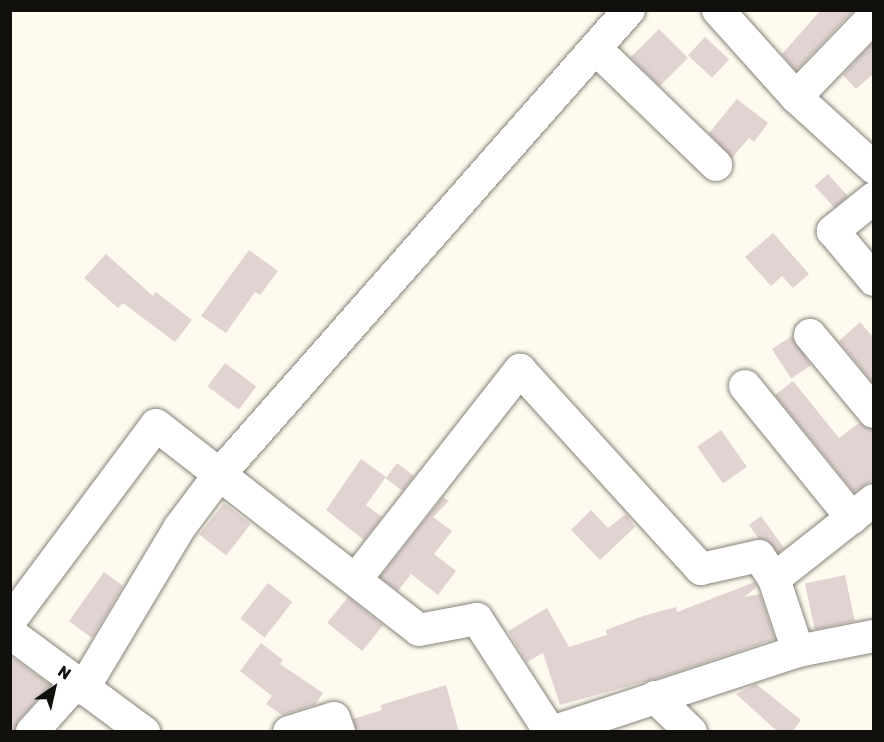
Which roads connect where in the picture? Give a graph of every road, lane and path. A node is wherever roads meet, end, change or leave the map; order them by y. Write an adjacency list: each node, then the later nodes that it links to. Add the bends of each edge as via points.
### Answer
1 (629, 10): 4 (street)
2 (873, 16): 5 (street)
3 (737, 17): 5 (street)
4 (596, 49): 6 (street); 13 (street)
5 (796, 97): 7 (street)
6 (716, 165)
7 (873, 168)
8 (873, 198): 9 (street, via 833,231)
9 (873, 280)
10 (810, 335): 12 (street)
11 (745, 386): 14 (street)
12 (873, 412)
13 (219, 475): 15 (street); 17 (street, via 156,425); 21 (street, via 180,527)
14 (863, 509): 16 (street)
15 (356, 579): 16 (street, via 520,370 701,569 759,556); 27 (street, via 419,630 477,619)
16 (774, 579): 20 (street)
17 (10, 621)
18 (10, 633): 21 (street)
19 (873, 636): 20 (street)
20 (798, 651): 22 (street)
21 (79, 686): 23 (street); 24 (street)
22 (655, 697): 27 (street); 28 (street)
23 (32, 732)
24 (144, 732)
25 (289, 732): 26 (street, via 334,718)
26 (339, 732)
27 (551, 732)
28 (691, 732)

